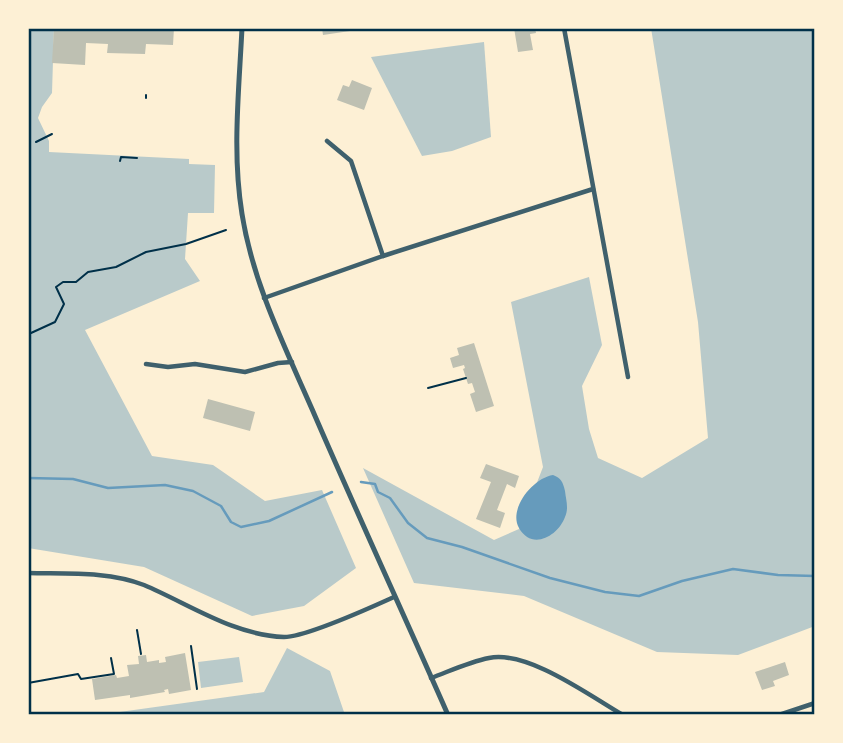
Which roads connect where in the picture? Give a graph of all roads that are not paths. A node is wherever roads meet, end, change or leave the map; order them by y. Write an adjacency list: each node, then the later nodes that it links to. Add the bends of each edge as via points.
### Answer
1 (242, 28): 6 (street, via 238,184 248,246)
2 (564, 28): 4 (street)
3 (327, 141): 5 (street, via 351,161)
4 (593, 189): 5 (street); 9 (street)
5 (383, 256): 6 (street)
6 (264, 298): 7 (street)
7 (292, 362): 8 (street, via 245,372 195,364); 11 (street)
8 (146, 364)
9 (628, 377)
10 (28, 573): 11 (street, via 130,581 235,626 286,637)
11 (394, 597): 12 (street)
12 (431, 678): 14 (street); 15 (street, via 489,657 502,657 545,670)
13 (815, 703): 16 (street)
14 (448, 715)
15 (623, 715)
16 (779, 715)

